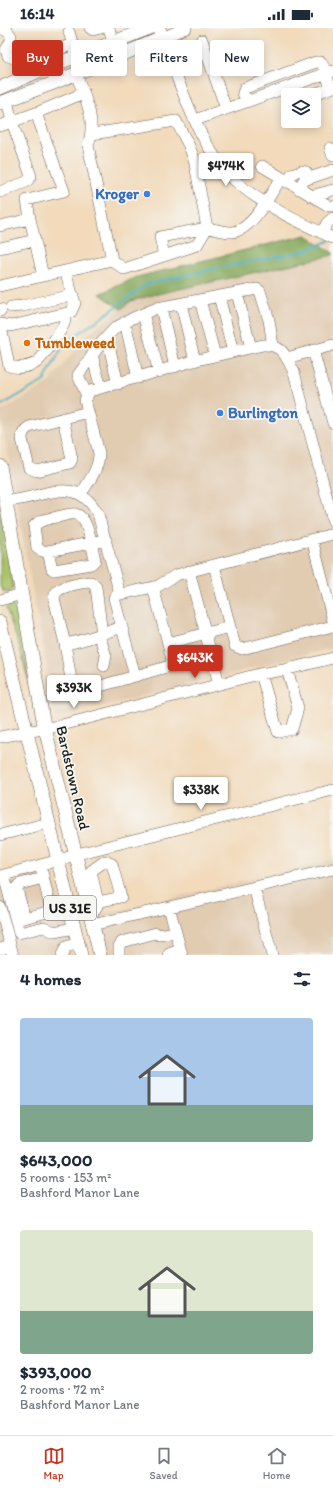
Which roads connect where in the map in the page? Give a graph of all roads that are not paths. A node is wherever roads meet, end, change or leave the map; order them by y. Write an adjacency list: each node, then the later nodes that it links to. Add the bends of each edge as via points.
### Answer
1 (1, 28): 14 (street, via 11,36 6,50 8,56)
2 (90, 28): 3 (street)
3 (100, 28)
4 (109, 28): 10 (street)
5 (150, 28): 11 (main road)
6 (186, 28): 8 (street)
7 (69, 32): 9 (street)
8 (161, 33): 13 (main road); 30 (street)
9 (72, 40)
10 (112, 40)
11 (118, 40)
12 (202, 40): 28 (street)
13 (127, 49)
14 (12, 58)
15 (329, 73): 19 (street, via 320,62 316,62); 21 (street); 22 (street, via 331,88)
16 (26, 76): 20 (main road)
17 (71, 76): 27 (main road)
18 (77, 76): 23 (street)
19 (260, 84): 25 (street); 26 (street, via 245,88 243,93)
20 (3, 85)
21 (296, 88)
22 (321, 92)
23 (84, 93): 29 (street); 33 (street)
24 (281, 93): 25 (street)
25 (264, 95): 26 (street)
26 (247, 101): 28 (street)
27 (3, 102): 31 (street)
28 (226, 109): 30 (street)
29 (36, 113): 31 (street); 45 (street, via 64,190 27,200)
30 (195, 120): 42 (street, via 223,168)
31 (12, 122): 32 (street); 40 (street, via 31,176 26,182)
32 (0, 126)
33 (92, 134): 47 (street, via 176,121 194,159); 52 (street, via 88,145)
34 (262, 166): 37 (street)
35 (333, 170): 36 (street)
36 (302, 174): 37 (street, via 292,174); 38 (street, via 304,180)
37 (284, 181): 38 (street); 42 (street)
38 (299, 189): 41 (street)
39 (333, 190): 41 (street)
40 (0, 192)
41 (311, 196): 43 (street)
42 (265, 202): 47 (street, via 246,227 232,232); 48 (street)
43 (333, 206)
44 (333, 218): 48 (street, via 327,223)
45 (30, 219): 46 (street); 49 (street)
46 (0, 226)
47 (207, 228): 51 (street, via 197,245); 51 (street, via 160,237)
48 (328, 236)
49 (35, 240): 50 (street); 54 (street)
50 (0, 248)
51 (164, 256): 52 (street, via 124,269)
52 (112, 260): 53 (street)
53 (65, 272): 54 (street); 57 (street)
54 (43, 276): 55 (street)
55 (0, 286)
56 (238, 293): 58 (street); 69 (street, via 257,289 260,291); 70 (street)
57 (73, 295): 61 (street); 63 (street, via 75,304 71,312)
58 (220, 296): 59 (street); 72 (street)
59 (200, 300): 60 (street); 74 (street)
60 (181, 304): 62 (street); 76 (street)
61 (9, 308)
62 (161, 308): 64 (street); 77 (street)
63 (64, 314): 66 (street, via 11,326); 66 (street, via 65,320 58,335 37,362 16,369 9,366)
64 (143, 314): 65 (street); 78 (street)
65 (126, 322): 67 (street, via 115,328); 79 (street)
66 (0, 325)
67 (107, 337): 73 (street); 80 (street)
68 (333, 345): 71 (street)
69 (274, 346): 70 (street); 75 (street)
70 (251, 348): 72 (street)
71 (313, 350): 75 (street); 85 (street)
72 (233, 352): 74 (street)
73 (92, 355): 81 (street); 82 (street, via 78,376)
74 (215, 356): 76 (street)
75 (287, 358): 89 (street, via 294,372)
76 (195, 361): 77 (street)
77 (175, 367): 78 (street)
78 (159, 372): 79 (street)
79 (138, 378): 80 (street)
80 (118, 384): 81 (street)
81 (101, 388): 82 (street, via 90,391)
82 (87, 396): 83 (street, via 85,400)
83 (88, 412): 84 (street); 87 (street, via 99,459)
84 (63, 418): 84 (street, via 29,427 23,432 22,439 29,468 37,471 70,463 72,459)
85 (333, 423)
86 (0, 466): 88 (main road, Bardstown Road / US 31E)
87 (81, 494): 88 (street, via 60,491); 93 (street, via 90,501 98,514)
88 (2, 501): 99 (main road, Bardstown Road / US 31E)
89 (331, 505): 90 (street)
90 (333, 521)
91 (333, 534): 92 (street)
92 (312, 539): 96 (street); 102 (street)
93 (106, 540): 94 (street); 100 (street)
94 (91, 543): 95 (street); 95 (street, via 95,560 91,564 54,570); 95 (street, via 85,521 81,516 76,514 42,520 34,526 37,548)
95 (48, 552)
96 (214, 565): 97 (street); 106 (street)
97 (189, 572): 98 (street, via 176,575); 107 (street)
98 (153, 587): 100 (street); 109 (street)
99 (22, 594): 101 (street); 117 (main road, Bardstown Road / US 31E)
100 (120, 594): 105 (street, via 114,598)
101 (0, 600)
102 (333, 621)
103 (0, 622): 118 (main road, US 31E)
104 (333, 626): 106 (street, via 242,649 235,646)
105 (122, 627): 108 (street); 114 (street)
106 (230, 627): 107 (street)
107 (206, 633): 109 (street); 115 (street)
108 (100, 634): 110 (street); 110 (street, via 96,587 91,582 86,582 59,589 54,598); 116 (street, via 106,656)
109 (168, 643): 114 (street, via 172,660 170,666)
110 (65, 644): 116 (street, via 73,691 76,693)
111 (333, 658): 112 (street)
112 (287, 669): 113 (street); 113 (street, via 298,713 292,729 278,732)
113 (261, 674): 115 (street)
114 (135, 676): 116 (street)
115 (219, 684): 117 (street)
116 (101, 686)
117 (44, 729): 118 (street); 124 (main road, Bardstown Road / US 31E)
118 (27, 732): 119 (street); 121 (main road, US 31E)
119 (0, 737)
120 (333, 790): 123 (street)
121 (49, 823): 122 (street); 125 (main road, US 31E)
122 (0, 835)
123 (102, 848): 124 (street); 126 (street)
124 (75, 855): 125 (street); 132 (main road, Bardstown Road / US 31E)
125 (59, 860): 127 (street); 133 (main road, US 31E)
126 (105, 861): 132 (street, via 91,871); 132 (street, via 112,864 121,897)
127 (40, 865): 129 (street); 130 (street)
128 (333, 869): 131 (street)
129 (2, 876): 137 (street)
130 (43, 878): 136 (street); 137 (street, via 17,887)
131 (254, 888): 135 (street); 147 (street)
132 (92, 902): 133 (street); 138 (main road, Bardstown Road / US 31E)
133 (70, 906): 136 (street); 139 (main road, US 31E)
134 (0, 907): 142 (street)
135 (169, 907): 138 (street); 140 (street)
136 (51, 911): 137 (street)
137 (20, 919): 139 (street, via 19,933 44,927 54,932)
138 (91, 921): 146 (main road, Bardstown Road / US 31E)
139 (74, 928): 141 (main road, US 31E)
140 (176, 932): 143 (street); 144 (street, via 159,935 156,933 122,942 119,946)
141 (79, 949): 145 (street, via 66,947)
142 (8, 950)
143 (175, 953)
144 (120, 954)
145 (62, 955)
146 (100, 955)
147 (272, 955)

